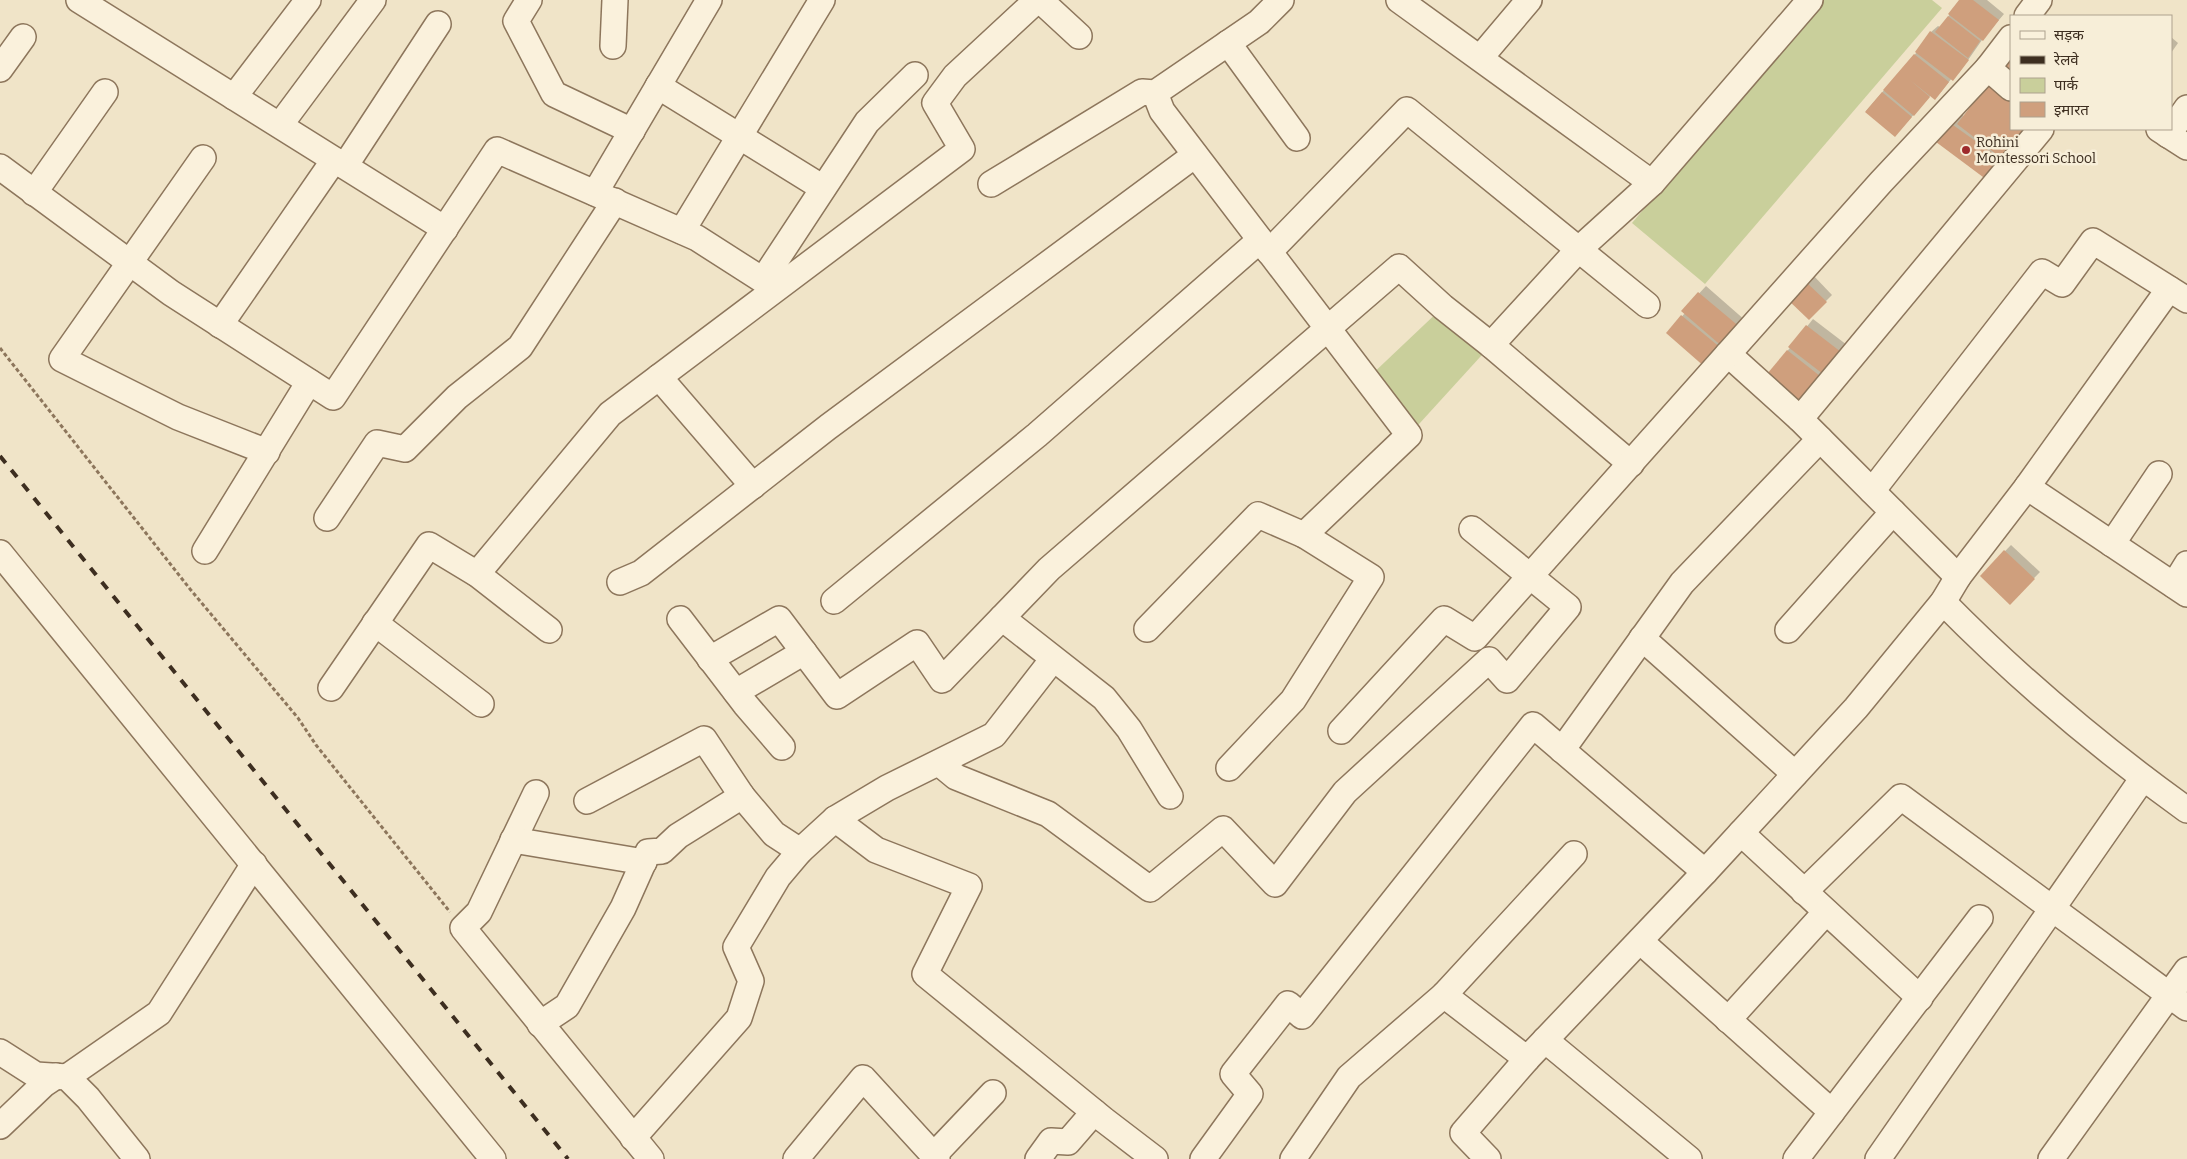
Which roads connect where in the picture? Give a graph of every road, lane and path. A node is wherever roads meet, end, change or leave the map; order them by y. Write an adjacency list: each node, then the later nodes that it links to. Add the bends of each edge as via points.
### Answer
1 (308, 0): 29 (street)
2 (373, 0): 31 (street)
3 (529, 0): 33 (street, via 516,21 554,94)
4 (614, 0): 20 (street)
5 (709, 0): 25 (street)
6 (822, 0): 34 (street)
7 (1038, 0): 16 (street); 51 (street, via 955,76 935,103 962,149)
8 (1281, 0): 19 (street, via 1259,22)
9 (1399, 0): 21 (street)
10 (1529, 0): 21 (street)
11 (1810, 0): 41 (street)
12 (2039, 0): 14 (street)
13 (94, 4): 29 (street)
14 (2028, 15)
15 (438, 24): 39 (street)
16 (1079, 36)
17 (24, 37): 22 (street)
18 (2010, 39): 23 (street)
19 (1228, 43): 28 (street); 36 (street)
20 (613, 46)
21 (1480, 58): 41 (street)
22 (0, 68)
23 (1988, 68): 26 (street); 58 (street)
24 (915, 75): 43 (street, via 867,122)
25 (658, 86): 33 (street); 34 (street)
26 (2010, 87)
27 (105, 92): 44 (street)
28 (1155, 93): 37 (street, via 1162,111); 42 (street, via 1142,92)
29 (234, 97): 31 (street)
30 (2187, 108): 35 (street)
31 (280, 126): 39 (street)
32 (2040, 130): 61 (street)
33 (632, 131): 45 (street)
34 (739, 137): 43 (street); 47 (street)
35 (2171, 137)
36 (1297, 138)
37 (1195, 155): 48 (street); 66 (street)
38 (204, 158): 50 (street)
39 (340, 163): 46 (street); 54 (street)
40 (0, 167): 44 (street)
41 (1652, 183): 49 (street)
42 (991, 184)
43 (823, 188): 51 (street)
44 (34, 193): 50 (street)
45 (605, 197): 46 (street, via 497,150); 47 (street); 70 (street, via 520,347 457,397 405,449 377,443)
46 (445, 229): 60 (street, via 333,397)
47 (682, 231): 51 (street)
48 (1265, 246): 49 (street, via 1407,110); 55 (street); 82 (street)
49 (1578, 250): 53 (street); 56 (street)
50 (129, 263): 54 (street); 63 (street, via 62,359 178,417)
51 (769, 284): 59 (street)
52 (2178, 295): 67 (street); 68 (street, via 2093,241 2062,284 2042,272)
53 (1647, 305)
54 (220, 324): 60 (street)
55 (1327, 327): 56 (street, via 1399,267); 72 (street, via 1409,435); 84 (street, via 1049,569)
56 (1491, 345): 64 (street)
57 (0, 348): 121 (path)
58 (1728, 354): 61 (street); 64 (street)
59 (659, 377): 66 (street); 77 (street, via 610,414)
60 (309, 382): 63 (street)
61 (1800, 419): 62 (street)
62 (1820, 439): 68 (street); 90 (street, via 1682,583)
63 (267, 452): 74 (street)
64 (1631, 464): 78 (street)
65 (2158, 474): 73 (street)
66 (753, 486): 80 (street, via 642,573)
67 (2027, 488): 73 (street); 79 (street)
68 (1872, 491): 69 (street)
69 (1893, 512): 79 (street); 89 (street)
70 (326, 518)
71 (1472, 529): 78 (street)
72 (1304, 535): 87 (street, via 1258,515); 101 (street, via 1371,577 1293,700)
73 (2112, 544): 81 (street)
74 (205, 551)
75 (0, 553): 115 (street)
76 (2187, 564): 81 (street)
77 (478, 574): 86 (street, via 428,545); 88 (street)
78 (1530, 577): 97 (street, via 1475,638 1444,619); 100 (street, via 1568,607 1507,680 1489,660 1344,792 1276,884 1223,830 1150,889 1048,814 956,777)
79 (1958, 577): 83 (street)
80 (620, 582)
81 (2180, 590)
82 (834, 600)
83 (1943, 602): 102 (street, via 1856,708); 103 (street, via 1990,650)
84 (1002, 618): 91 (street, via 942,680 917,643 837,696); 93 (street)
85 (680, 619): 92 (street)
86 (375, 623): 94 (street); 96 (street)
87 (1147, 629)
88 (549, 630)
89 (1788, 630)
90 (1642, 638): 99 (street); 102 (street)
91 (804, 652): 92 (street, via 779,619); 95 (street)
92 (710, 659): 95 (street)
93 (1053, 659): 100 (street, via 994,735); 106 (street, via 1104,698 1129,729)
94 (331, 688)
95 (736, 692): 98 (street)
96 (481, 704)
97 (1341, 731)
98 (782, 747)
99 (1562, 750): 116 (street); 138 (street, via 1533,725 1302,1016 1288,1004 1233,1074 1250,1094)
100 (939, 763): 109 (street, via 887,788)
101 (1229, 768)
102 (1795, 774): 110 (street)
103 (2143, 778): 108 (street); 118 (street)
104 (536, 793): 111 (street)
105 (742, 796): 107 (street, via 704,739); 112 (street, via 774,834); 114 (street, via 678,836 662,851 648,852)
106 (1170, 796)
107 (587, 801)
108 (2187, 810)
109 (835, 819): 112 (street); 134 (street, via 876,850 969,886 925,974)
110 (1741, 834): 116 (street); 117 (street)
111 (513, 840): 114 (street); 121 (street, via 479,912)
112 (800, 851): 137 (street, via 778,877 736,947 751,981 739,1018)
113 (1574, 854): 124 (street)
114 (644, 862): 128 (street, via 624,908 566,1006)
115 (254, 864): 132 (street, via 159,1013); 142 (street)
116 (1705, 872): 122 (street)
117 (1804, 892): 118 (street, via 1901,797); 119 (street)
118 (2053, 909): 126 (street); 150 (street)
119 (1826, 912): 125 (street); 127 (street)
120 (1980, 918): 125 (street)
121 (463, 928): 128 (street)
122 (1640, 941): 127 (street); 129 (street)
123 (2187, 970): 126 (street)
124 (1444, 995): 131 (street); 146 (street, via 1349,1078)
125 (1920, 998): 135 (street)
126 (2178, 1001): 151 (street)
127 (1728, 1020): 135 (street)
128 (540, 1024): 137 (street)
129 (1545, 1040): 131 (street); 148 (street)
130 (0, 1052): 132 (street, via 36,1075)
131 (1527, 1059): 147 (street, via 1463,1133)
132 (61, 1077): 136 (street, via 44,1084); 141 (street, via 88,1098)
133 (993, 1093): 140 (street)
134 (1094, 1112): 144 (street, via 1068,1142 1051,1141); 145 (street)
135 (1832, 1112): 149 (street)
136 (0, 1126)
137 (633, 1138): 143 (street)
138 (1214, 1155)
139 (802, 1157): 140 (street, via 863,1078)
140 (936, 1157)
141 (137, 1159)
142 (493, 1159)
143 (651, 1159)
144 (1038, 1159)
145 (1155, 1159)
146 (1293, 1159)
147 (1488, 1159)
148 (1689, 1159)
149 (1796, 1159)
150 (1878, 1159)
151 (2051, 1159)

